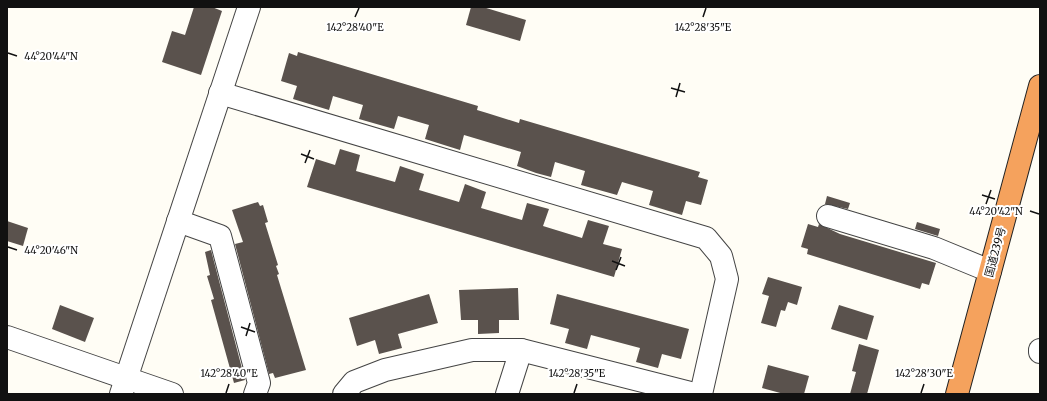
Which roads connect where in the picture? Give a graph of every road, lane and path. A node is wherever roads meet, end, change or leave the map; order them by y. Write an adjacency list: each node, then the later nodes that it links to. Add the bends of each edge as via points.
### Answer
1 (249, 7): 3 (street)
2 (1040, 86): 6 (highway, 国道239号)
3 (220, 93): 5 (street); 15 (street, via 706,238 721,256 727,279)
4 (828, 216): 6 (street, via 934,248)
5 (178, 221): 9 (street); 11 (street, via 220,236 259,383)
6 (990, 271): 16 (highway, 国道239号)
7 (7, 337): 9 (street)
8 (521, 350): 12 (street, via 472,350 425,360 385,370 354,382); 13 (street); 14 (street)
9 (124, 386): 10 (street)
10 (172, 394)
11 (255, 394)
12 (344, 394)
13 (507, 394)
14 (694, 394)
15 (701, 394)
16 (957, 394)

